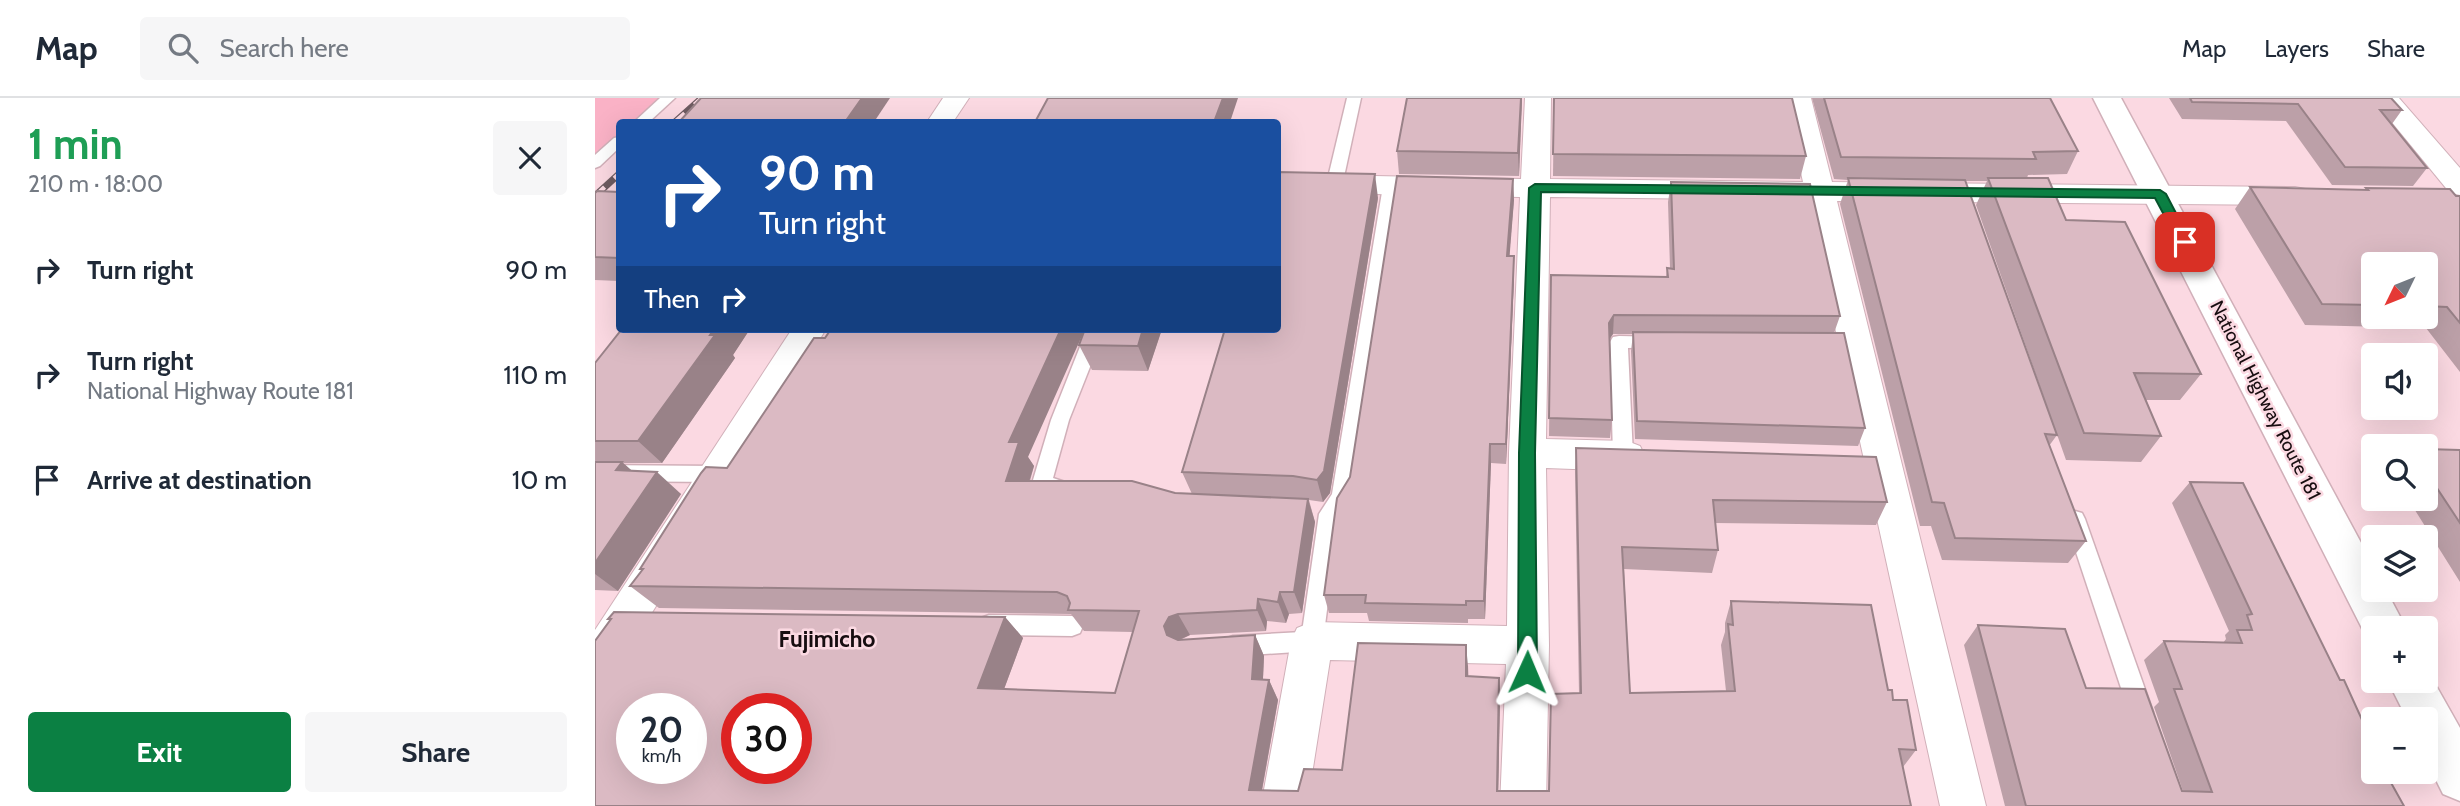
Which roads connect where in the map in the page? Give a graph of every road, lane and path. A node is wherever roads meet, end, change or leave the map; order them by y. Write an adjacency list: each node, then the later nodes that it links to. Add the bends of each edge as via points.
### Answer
1 (669, 98): 8 (lane)
2 (956, 98): 9 (street)
3 (1353, 98): 13 (lane)
4 (1538, 98): 16 (street)
5 (1798, 98): 17 (street)
6 (2107, 98): 18 (highway, National Highway Route 181)
7 (2385, 98): 15 (street)
8 (644, 119)
9 (942, 119)
10 (616, 144): 11 (lane)
11 (595, 163)
12 (1281, 183): 13 (street)
13 (1334, 186): 14 (street)
14 (1391, 186): 16 (street); 35 (lane, via 1342,496 1319,512)
15 (2460, 186)
16 (1535, 188): 17 (street); 23 (street)
17 (1819, 191): 18 (street, via 1966,205); 27 (street, via 1848,344)
18 (2160, 194): 19 (street); 32 (highway, National Highway Route 181)
19 (2323, 197)
20 (806, 333): 29 (street)
21 (1094, 333): 30 (lane, via 1060,420 1043,480 1057,490)
22 (1675, 342): 24 (lane, via 1619,342)
23 (1527, 453): 24 (street); 36 (street)
24 (1623, 456): 25 (street)
25 (1664, 457)
26 (1842, 463): 27 (street)
27 (1883, 464): 44 (street)
28 (595, 473): 29 (lane)
29 (717, 474): 38 (street, via 639,620)
30 (1084, 491)
31 (2070, 506): 40 (lane)
32 (2377, 616)
33 (974, 625): 34 (lane)
34 (1072, 626)
35 (1312, 641): 36 (street); 37 (lane); 42 (street)
36 (1528, 645): 43 (street)
37 (1217, 647)
38 (595, 667)
39 (2417, 693): 41 (highway)
40 (2147, 728)
41 (2460, 776)
42 (1284, 806)
43 (1523, 806)
44 (1963, 806)

